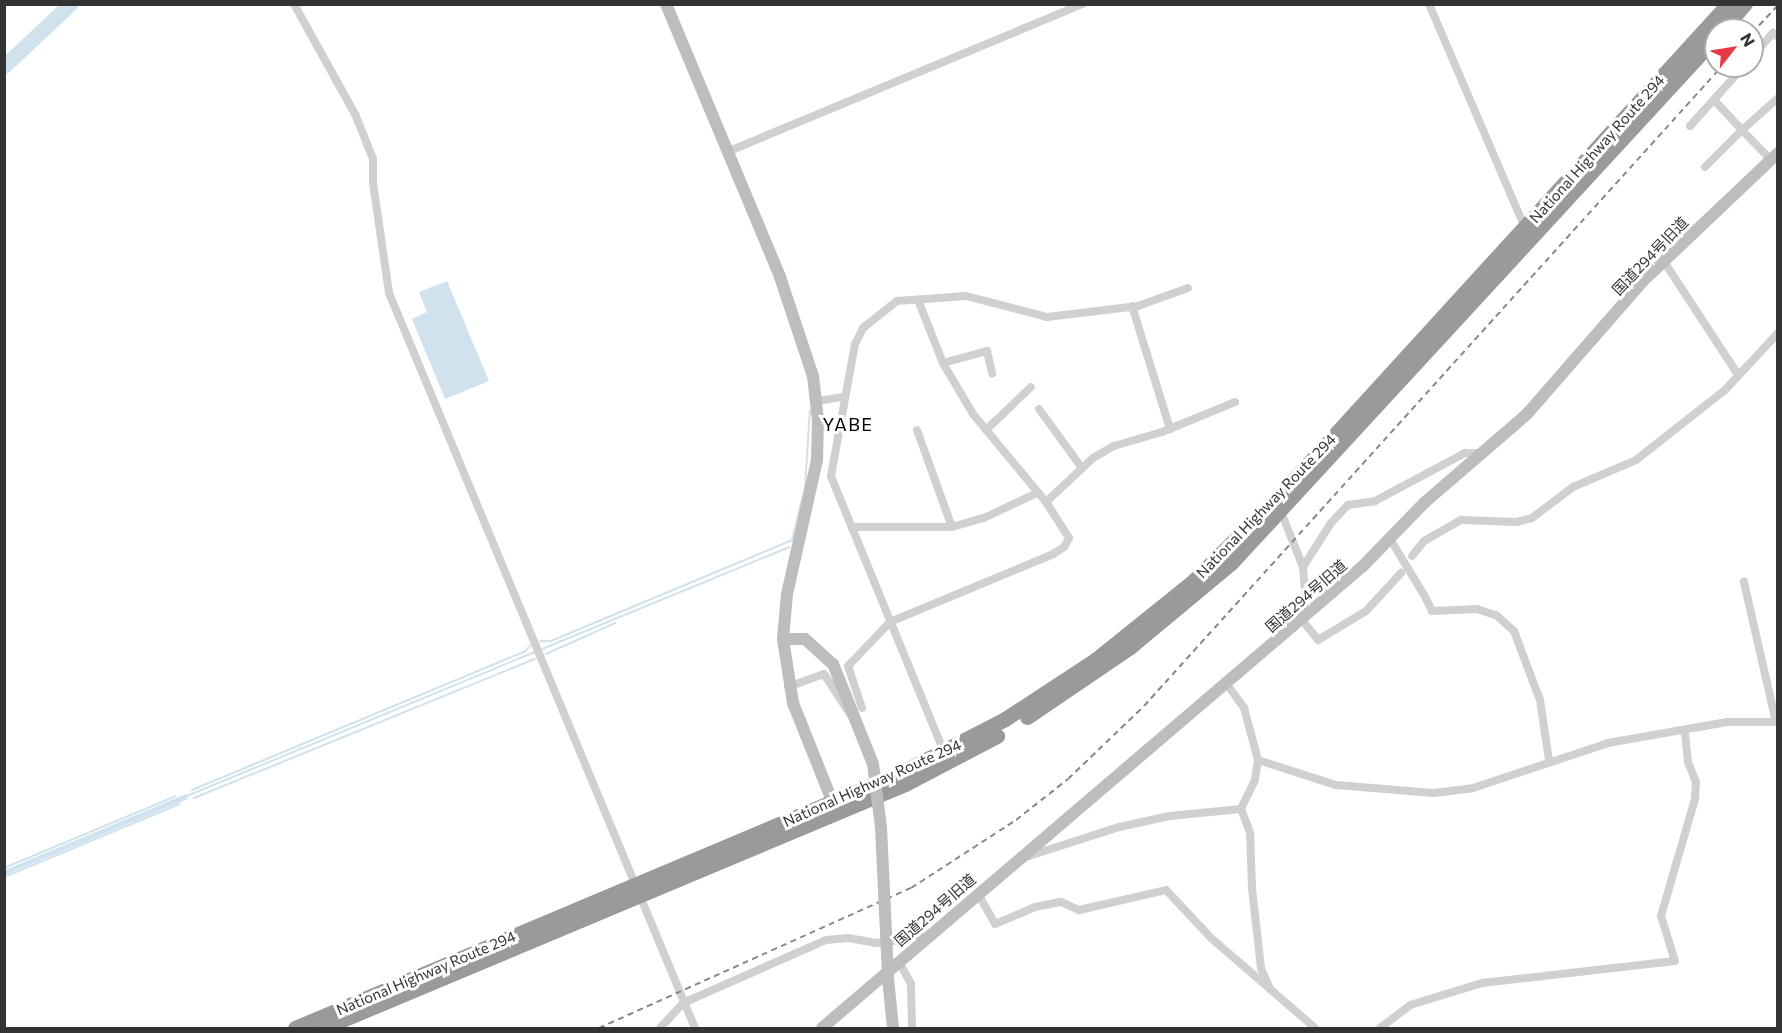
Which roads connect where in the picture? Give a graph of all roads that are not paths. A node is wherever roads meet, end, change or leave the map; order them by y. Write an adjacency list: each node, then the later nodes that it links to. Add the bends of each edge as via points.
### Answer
1 (294, 4): 62 (street, via 355,114 373,159 389,293)
2 (666, 4): 16 (street)
3 (1083, 4): 16 (street)
4 (1429, 4): 19 (street)
5 (1728, 4): 19 (highway, National Highway Route 294)
6 (1745, 4): 7 (highway)
7 (1733, 18)
8 (1778, 37): 9 (street, via 1773,33)
9 (1764, 43)
10 (1704, 50): 40 (highway, National Highway Route 294)
11 (1733, 78): 13 (street)
12 (1778, 98): 15 (street)
13 (1714, 100): 14 (street); 15 (street)
14 (1690, 126)
15 (1742, 130): 17 (street); 18 (street)
16 (727, 152): 30 (street, via 800,330)
17 (1774, 156): 20 (street, 国道294号旧道)
18 (1705, 167)
19 (1525, 228): 40 (highway, National Highway Route 294)
20 (1663, 260): 27 (street, via 1709,337); 36 (street, 国道294号旧道, via 1550,390)
21 (1188, 288): 23 (street)
22 (918, 300): 23 (street, via 966,296 1047,316); 25 (street); 29 (street, via 897,301 863,328)
23 (1132, 306): 33 (street)
24 (1778, 333): 27 (street)
25 (943, 363): 26 (street, via 987,351); 35 (street)
26 (992, 373)
27 (1737, 374): 44 (street, via 1725,390 1636,460 1573,487 1532,518 1516,522 1461,520 1424,541)
28 (1031, 387): 35 (street)
29 (842, 397): 30 (street); 41 (street, via 831,476)
30 (817, 400): 50 (street, via 818,441 812,494 787,594)
31 (1235, 402): 33 (street)
32 (1039, 409): 37 (street)
33 (1170, 429): 37 (street, via 1114,446)
34 (917, 430): 42 (street)
35 (986, 430): 38 (street)
36 (1482, 453): 43 (street, 国道294号旧道); 45 (street, via 1466,453 1375,501 1348,505)
37 (1082, 468): 39 (street)
38 (1037, 493): 39 (street); 42 (street, via 984,518)
39 (1046, 502): 49 (street, via 1069,538 1064,547)
40 (1279, 506): 45 (street); 56 (highway, National Highway Route 294, via 1123,639 1035,700); 59 (highway, National Highway Route 294, via 1197,593 1072,690 949,763)
41 (852, 527): 42 (street); 49 (street)
42 (952, 527)
43 (1389, 537): 48 (street, 国道294号旧道); 58 (street, bridge, via 1432,611 1477,609 1496,615 1514,631 1540,700)
44 (1412, 556)
45 (1303, 567): 48 (street)
46 (1401, 573): 48 (street, via 1366,611 1318,640)
47 (1744, 582): 55 (street, via 1776,722 1727,722)
48 (1305, 618): 51 (street, 国道294号旧道)
49 (890, 622): 53 (street, via 848,666); 56 (street)
50 (783, 639): 52 (street); 73 (street, bridge, via 805,639 833,664 873,764)
51 (1226, 683): 57 (street, via 1244,708); 61 (street, 国道294号旧道)
52 (788, 687): 54 (street, via 824,674); 59 (street)
53 (862, 708)
54 (850, 714)
55 (1685, 731): 58 (street, via 1608,743); 76 (street, via 1688,762 1696,782 1695,799 1660,916 1675,961 1482,983 1410,1005)
56 (944, 753): 59 (highway, National Highway Route 294)
57 (1258, 760): 58 (street, via 1336,785 1434,793 1473,788); 60 (street, via 1255,780)
58 (1549, 760)
59 (835, 807): 62 (highway, National Highway Route 294)
60 (1241, 809): 61 (street, via 1119,826); 66 (street, via 1250,833 1261,968)
61 (1017, 860): 63 (street, 国道294号旧道)
62 (637, 890): 67 (street); 68 (highway, National Highway Route 294); 69 (highway, National Highway Route 294)
63 (978, 894): 64 (street, 国道294号旧道); 66 (street, via 995,924 1035,907 1060,902 1079,910 1166,890 1211,938)
64 (926, 938): 65 (street, 国道294号旧道); 67 (street, via 877,944 835,938)
65 (899, 962): 72 (street, 国道294号旧道); 74 (street, via 911,984)
66 (1270, 989): 75 (street)
67 (683, 1002): 70 (street); 71 (street)
68 (295, 1029)
69 (323, 1029)
70 (660, 1029)
71 (695, 1029)
72 (822, 1029)
73 (892, 1029)
74 (912, 1029)
75 (1315, 1029)
76 (1380, 1029)

